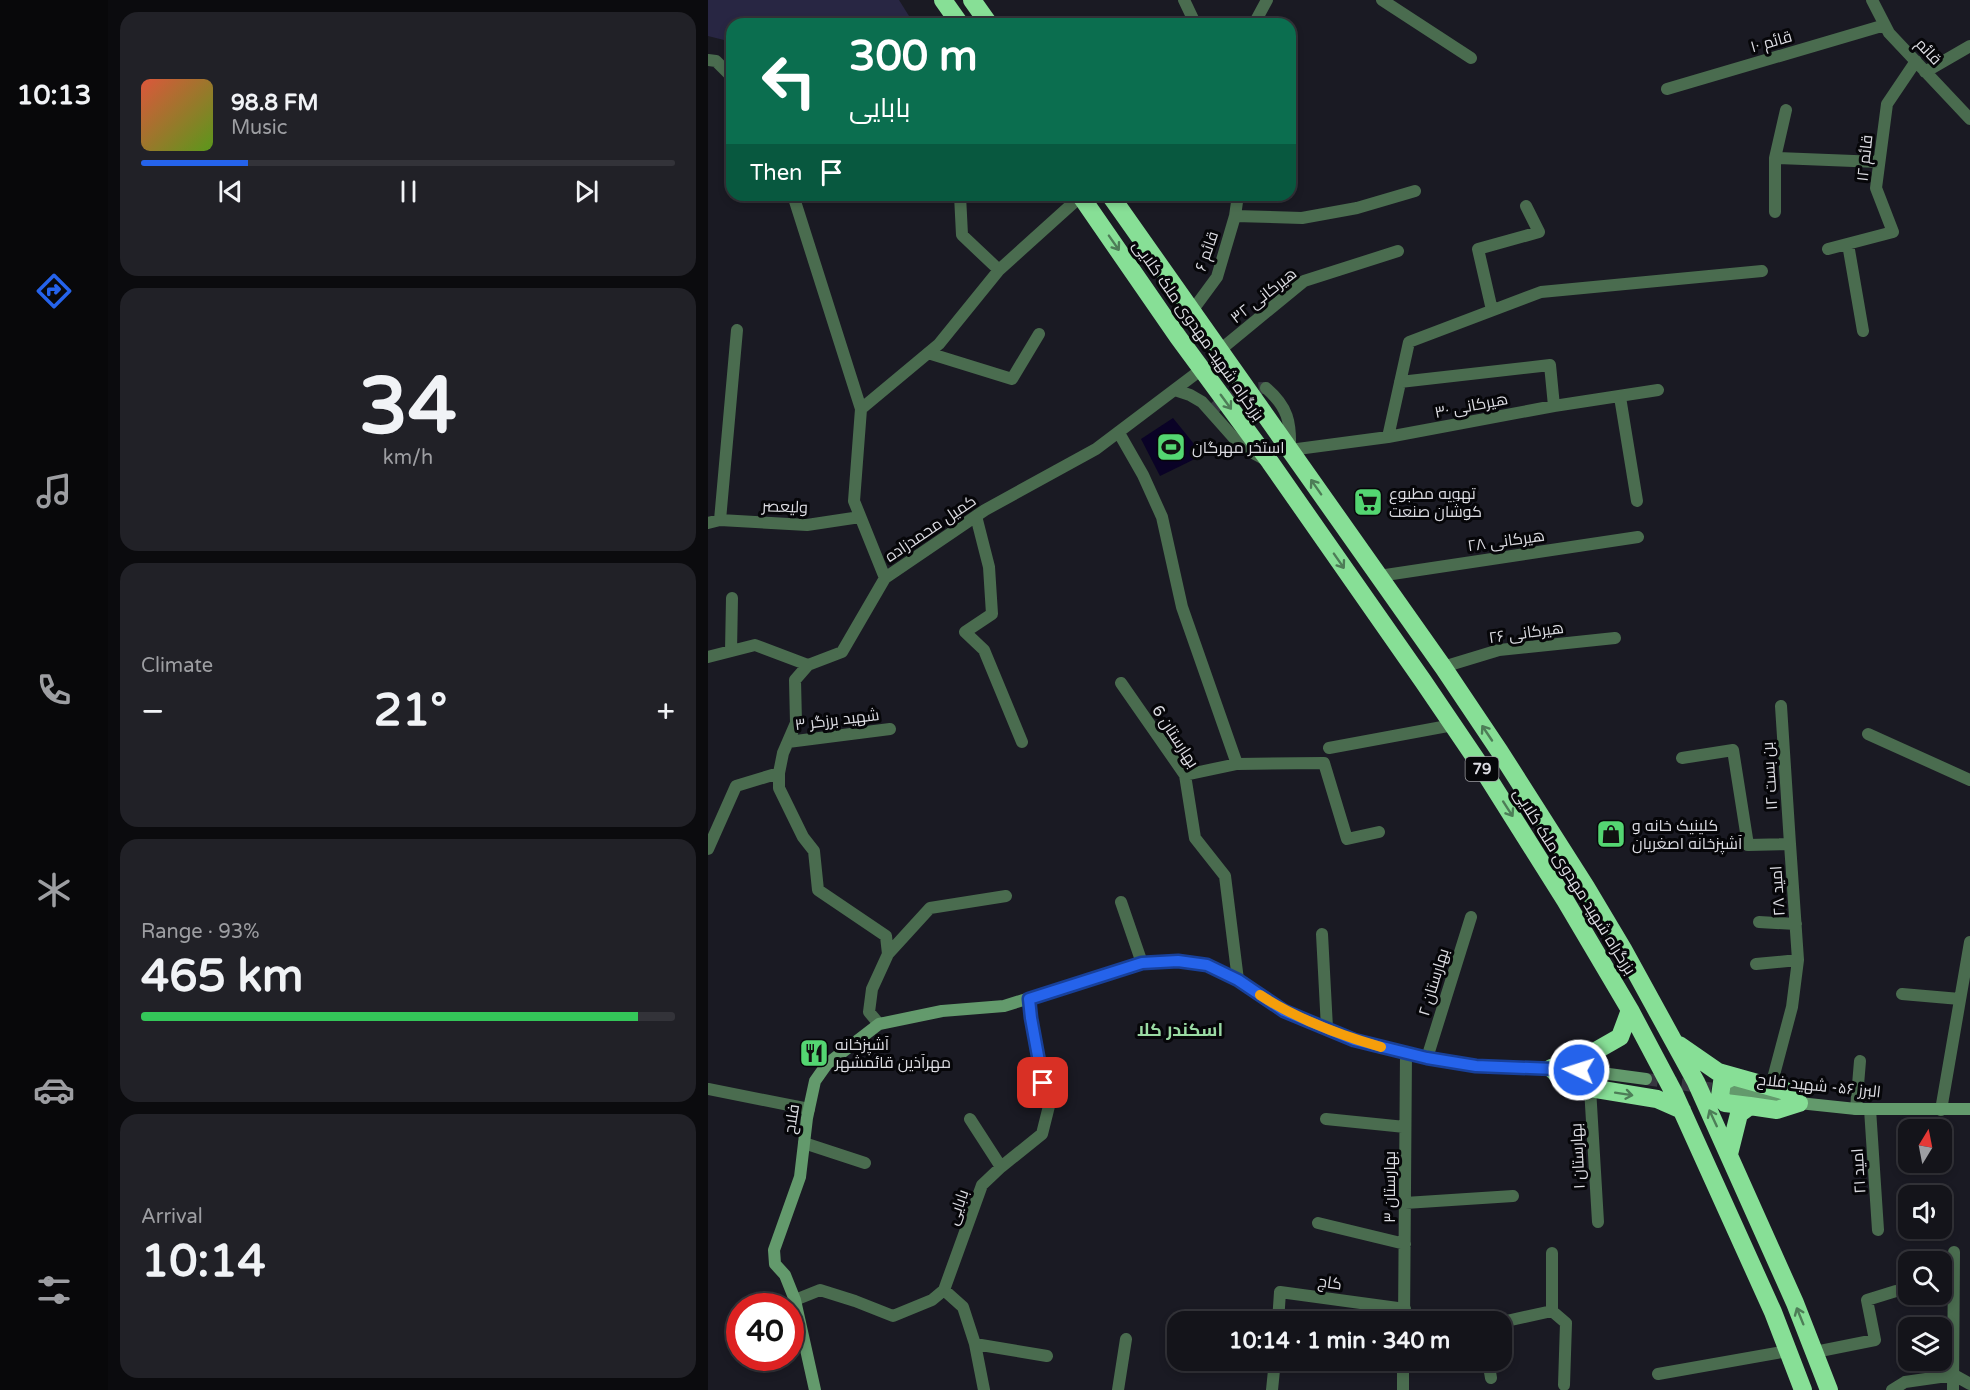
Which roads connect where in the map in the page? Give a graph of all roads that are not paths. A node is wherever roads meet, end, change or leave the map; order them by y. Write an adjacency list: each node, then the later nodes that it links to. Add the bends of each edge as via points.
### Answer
1 (943, 0): 7 (highway)
2 (972, 0): 8 (highway)
3 (1184, 0): 9 (street)
4 (1266, 0): 10 (street)
5 (1382, 0): 13 (street)
6 (1872, 0): 11 (street, قائم)
7 (956, 18)
8 (985, 18)
9 (1193, 18)
10 (1257, 18)
11 (1885, 25): 15 (street, قائم); 18 (street, قائم ۱۰)
12 (1970, 46): 17 (street)
13 (1471, 58)
14 (708, 60): 16 (street, via 716,61)
15 (1916, 61): 17 (street, قائم); 22 (street, قائم ۱۲, via 1887,104)
16 (726, 71)
17 (1925, 72): 20 (street, قائم)
18 (1667, 89)
19 (1786, 110): 21 (street)
20 (1970, 119)
21 (1775, 158): 22 (street); 31 (street)
22 (1879, 162): 33 (street, قائم ۱۲, via 1876,188 1893,232)
23 (1415, 192): 32 (street, via 1302,218)
24 (795, 201): 52 (street)
25 (960, 201): 36 (street, via 962,236)
26 (1075, 201): 36 (street)
27 (1084, 201): 45 (highway, بزرگراه شهید مهدوی ملک کلایی / 79, one-way to 45)
28 (1114, 201): 39 (highway, بزرگراه شهید مهدوی ملک کلایی / 79)
29 (1237, 201): 32 (street, قائم ۶)
30 (1526, 206): 38 (street, via 1539,232 1478,249)
31 (1775, 212)
32 (1235, 216): 39 (street, قائم ۶, via 1217,277)
33 (1848, 244): 34 (street, قائم ۱۲); 41 (street)
34 (1828, 249)
35 (1398, 250): 43 (street, هیرکانی ۳۲, via 1304,281)
36 (999, 270): 44 (street)
37 (1761, 271): 38 (street, via 1541,292)
38 (1492, 310): 46 (street, via 1409,342)
39 (1192, 311): 43 (highway, بزرگراه شهید مهدوی ملک کلایی / 79)
40 (737, 330): 60 (street)
41 (1863, 331)
42 (1039, 334): 44 (street, via 1012,379)
43 (1220, 350): 55 (highway, بزرگراه شهید مهدوی ملک کلایی / 79)
44 (928, 353): 52 (street)
45 (1202, 369): 48 (street, کمیل محمدزاده); 56 (highway, بزرگراه شهید مهدوی ملک کلایی / 79, one-way to 56)
46 (1400, 382): 51 (street, via 1550,365); 54 (street)
47 (1266, 388): 55 (street, via 1279,399 1291,426)
48 (1175, 390): 53 (street, کمیل محمدزاده); 56 (street, via 1202,402 1242,447)
49 (1658, 390): 50 (street, هیرکانی ۳۰)
50 (1620, 397): 51 (street, هیرکانی ۳۰); 57 (street)
51 (1554, 406): 54 (street, هیرکانی ۳۰)
52 (861, 409): 59 (street, via 854,501)
53 (1119, 433): 58 (street, کمیل محمدزاده); 79 (street, via 1162,517 1182,607)
54 (1388, 437): 55 (street, هیرکانی ۳۰)
55 (1290, 450): 62 (highway, بزرگراه شهید مهدوی ملک کلایی / 79, one-way to 55)
56 (1270, 462): 72 (highway, بزرگراه شهید مهدوی ملک کلایی / 79, one-way to 72)
57 (1637, 501)
58 (976, 516): 63 (street, کمیل محمدزاده); 76 (street, via 989,567 992,614 965,632 984,651)
59 (860, 517): 60 (street, ولیعصر, via 807,525); 63 (street)
60 (714, 521)
61 (1638, 537): 62 (street, هیرکانی ۲۸)
62 (1379, 576): 69 (highway, بزرگراه شهید مهدوی ملک کلایی / 79)
63 (885, 578): 68 (street, کمیل محمدزاده, via 842,652)
64 (732, 598): 66 (street)
65 (1615, 638): 69 (street, هیرکانی ۲۶, via 1499,650)
66 (731, 651): 67 (street); 68 (street, via 754,645)
67 (708, 657)
68 (808, 665): 75 (street, via 795,680 796,723)
69 (1443, 667): 104 (highway, بزرگراه شهید مهدوی ملک کلایی / 79, one-way to 69, via 1574,869)
70 (1121, 683): 81 (street, بهارستان 6)
71 (1781, 706): 84 (street, بن بست ۱۲)
72 (1453, 724): 77 (street); 101 (highway, بزرگراه شهید مهدوی ملک کلایی / 79, one-way to 101)
73 (890, 729): 75 (street, شهید برزگر ۳)
74 (1869, 734): 82 (street)
75 (788, 742): 80 (street)
76 (1022, 742)
77 (1329, 748)
78 (1682, 758): 84 (street, امید ۲۸, via 1733,750 1748,845)
79 (1237, 764): 81 (street); 83 (street, via 1324,764 1347,839)
80 (779, 773): 85 (street, via 736,786); 93 (street, via 778,788 814,851 818,890 886,936)
81 (1185, 775): 97 (street, بهارستان 6, via 1195,838 1225,876)
82 (1970, 780)
83 (1379, 832)
84 (1790, 844): 90 (street, امید ۲۸)
85 (708, 849)
86 (1006, 896): 93 (street, via 930,908)
87 (1121, 902): 95 (street)
88 (1471, 917): 106 (street, بهارستان ۲)
89 (1759, 922): 90 (street)
90 (1796, 924): 94 (street, امید ۲۸)
91 (1322, 934): 103 (street)
92 (1970, 942): 100 (street)
93 (888, 954): 102 (street, via 872,989 869,1012)
94 (1798, 960): 96 (street); 111 (street, امید ۲۸, via 1792,1007)
95 (1142, 963): 97 (street, فلاح, via 1178,961 1207,965); 99 (street, فلاح)
96 (1756, 964)
97 (1238, 980): 103 (street, فلاح, via 1284,1011)
98 (1902, 994): 100 (street)
99 (1029, 999): 102 (street, فلاح); 129 (street, بابایی, via 1049,1106 1042,1134)
100 (1960, 999): 121 (street)
101 (1630, 1010): 108 (highway, via 1620,1037 1585,1057); 120 (highway, بزرگراه شهید مهدوی ملک کلایی / 79)
102 (879, 1024): 116 (street, فلاح, via 827,1064 815,1081)
103 (1327, 1028): 105 (street, فلاح, via 1354,1040)
104 (1676, 1043): 110 (highway); 127 (highway, بزرگراه شهید مهدوی ملک کلایی / 79, one-way to 104)
105 (1406, 1053): 106 (street, فلاح); 125 (street, بهارستان ۳)
106 (1427, 1058): 108 (street, فلاح, via 1476,1066)
107 (1860, 1062): 117 (street)
108 (1551, 1068): 109 (street, فلاح); 112 (highway, via 1563,1080)
109 (1646, 1079)
110 (1731, 1084): 111 (highway); 114 (street, البرز ۵۶- شهید فلاح); 115 (highway, via 1722,1082 1720,1096 1725,1103)
111 (1771, 1086): 114 (highway, via 1789,1092)
112 (1590, 1088): 120 (highway, one-way to 120, via 1657,1099); 133 (street, بهارستان ۱)
113 (708, 1089): 116 (street)
114 (1799, 1103): 115 (highway, via 1778,1110); 117 (street, البرز ۵۶- شهید فلاح)
115 (1750, 1106): 127 (highway, via 1739,1114)
116 (809, 1109): 126 (street, فلاح)
117 (1856, 1109): 118 (street, البرز ۵۶- شهید فلاح)
118 (1870, 1109): 121 (street, البرز ۵۶- شهید فلاح); 134 (street, امید ۲۱)
119 (1970, 1109): 121 (street, البرز ۵۶- شهید فلاح)
120 (1682, 1110): 150 (highway, بزرگراه شهید مهدوی ملک کلایی / 79)
121 (1941, 1110): 122 (street, البرز ۵۶- شهید فلاح)
122 (1970, 1117)
123 (970, 1119): 129 (street)
124 (1326, 1119): 125 (street)
125 (1406, 1128): 131 (street, بهارستان ۳)
126 (804, 1143): 128 (street); 140 (street, فلاح, via 800,1177 774,1250 775,1264)
127 (1729, 1154): 151 (highway, بزرگراه شهید مهدوی ملک کلایی / 79, one-way to 127)
128 (865, 1163)
129 (1000, 1167): 138 (street, بابایی, via 982,1185)
130 (1513, 1196): 131 (street)
131 (1405, 1203): 135 (street, بهارستان ۳)
132 (1318, 1222): 135 (street)
133 (1598, 1222)
134 (1878, 1230)
135 (1405, 1244): 144 (street, بهارستان ۳)
136 (1954, 1252): 157 (street)
137 (1552, 1253): 145 (street)
138 (944, 1290): 141 (street, via 932,1300 893,1316 820,1290); 149 (street, via 963,1307)
139 (1896, 1291): 151 (street, via 1867,1300 1875,1340)
140 (792, 1293)
141 (804, 1296)
142 (1279, 1311): 143 (street, کاج, via 1280,1292)
143 (1382, 1311)
144 (1404, 1311)
145 (1552, 1311): 146 (street); 160 (street, via 1566,1323)
146 (1512, 1320)
147 (1126, 1339): 164 (street)
148 (804, 1340): 162 (street, فلاح)
149 (975, 1344): 152 (street); 163 (street)
150 (1788, 1351): 156 (street); 161 (highway, بزرگراه شهید مهدوی ملک کلایی / 79)
151 (1815, 1352): 167 (highway, بزرگراه شهید مهدوی ملک کلایی / 79)
152 (1047, 1356)
153 (1274, 1371): 165 (street)
154 (1402, 1371): 166 (street)
155 (1490, 1371): 158 (street)
156 (1658, 1374)
157 (1954, 1375): 159 (street); 168 (street, via 1905,1382); 169 (street)
158 (1491, 1378)
159 (1970, 1384)
160 (1564, 1385)
161 (1798, 1386)
162 (815, 1390)
163 (984, 1390)
164 (1118, 1390)
165 (1272, 1390)
166 (1403, 1390)
167 (1828, 1390)
168 (1892, 1390)
169 (1953, 1390)

